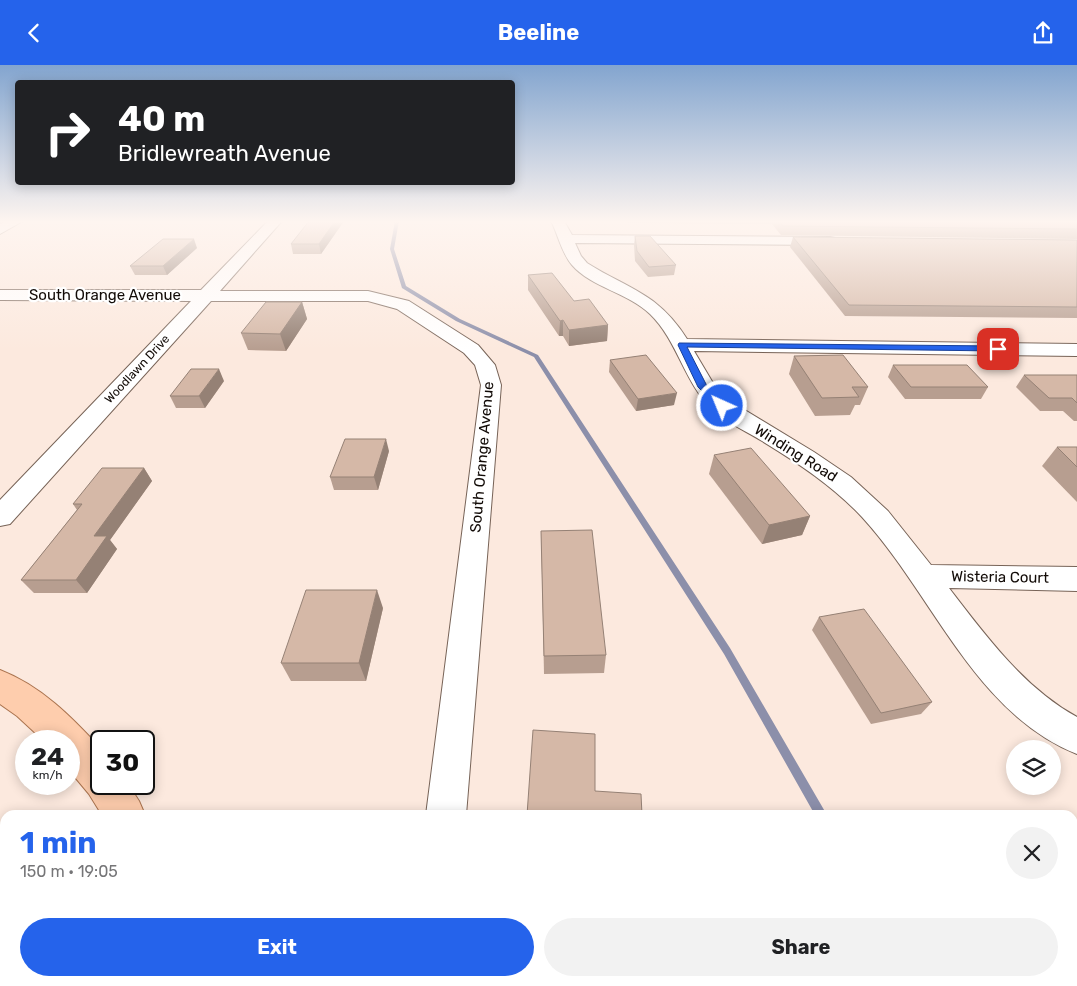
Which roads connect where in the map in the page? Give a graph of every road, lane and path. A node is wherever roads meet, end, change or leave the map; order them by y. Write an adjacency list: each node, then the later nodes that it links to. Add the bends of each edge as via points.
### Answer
1 (235, 264): 4 (street, Woodlawn Drive)
2 (581, 264): 5 (street, Winding Road, via 653,308)
3 (0, 295): 4 (street, South Orange Avenue)
4 (206, 295): 7 (street, Woodlawn Drive); 15 (street, South Orange Avenue, via 351,294 386,299 404,305 472,349 489,370 491,385)
5 (682, 345): 6 (street); 8 (street, Winding Road, via 703,387 722,406 844,482 891,533)
6 (1077, 350)
7 (0, 517)
8 (923, 576): 9 (street, Wisteria Court); 11 (street, Winding Road, via 1023,699)
9 (1077, 579)
10 (0, 686): 12 (main road, via 17,695 63,733)
11 (1077, 736)
12 (90, 766)
13 (112, 795): 14 (main road)
14 (122, 810)
15 (447, 810)

